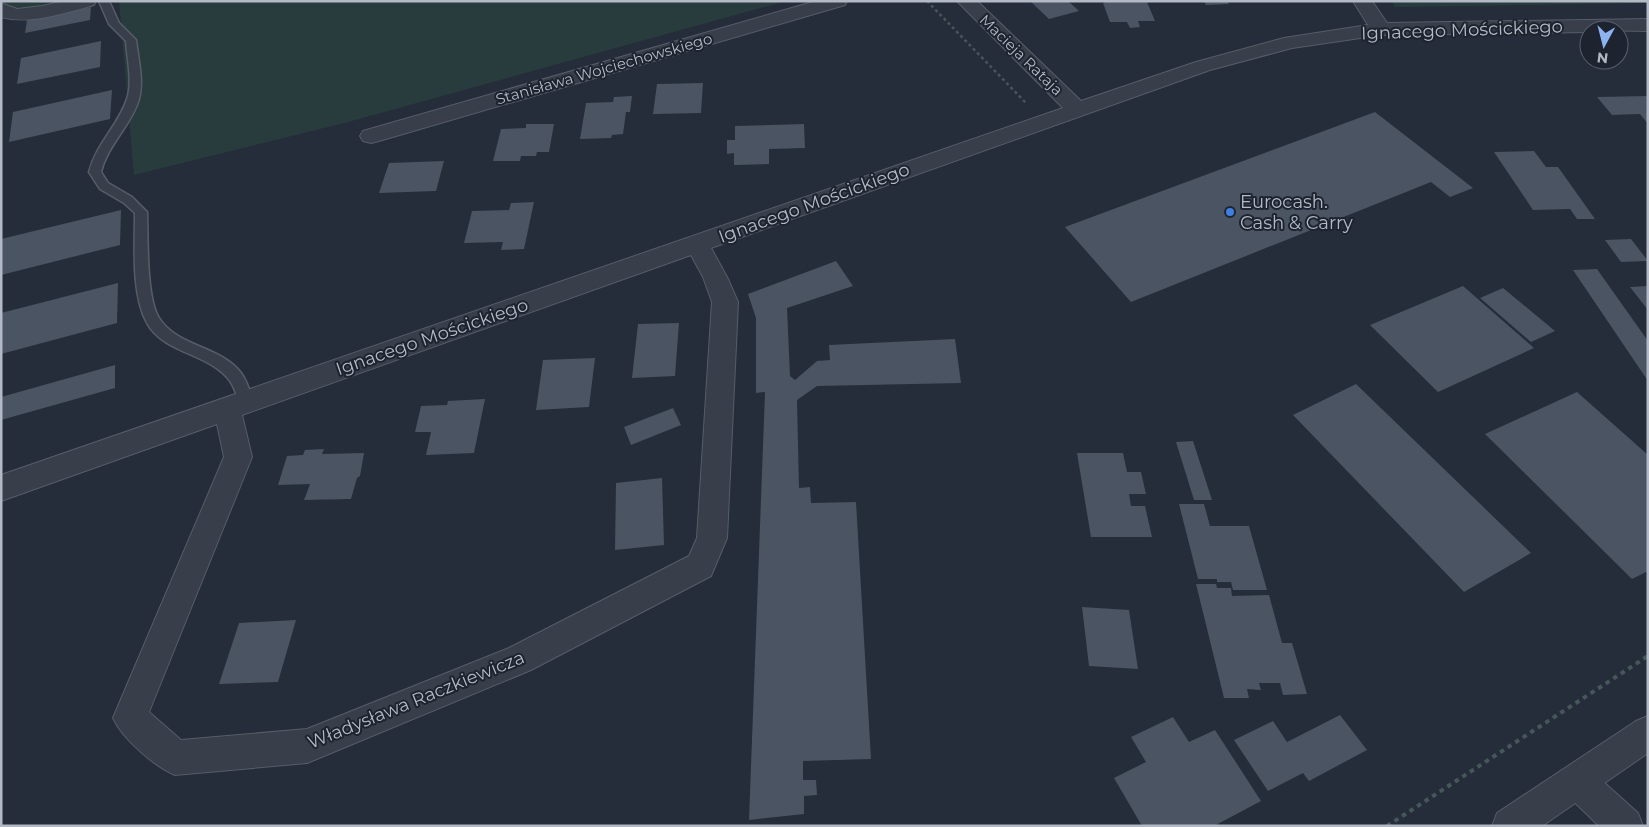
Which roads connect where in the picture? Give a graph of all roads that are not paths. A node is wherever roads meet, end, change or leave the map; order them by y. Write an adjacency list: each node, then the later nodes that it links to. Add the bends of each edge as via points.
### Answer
1 (5, 1): 7 (street)
2 (87, 1): 7 (street, via 13,15)
3 (104, 1): 13 (lane, via 114,24 131,40 134,98 97,159 95,172 104,186 141,212 146,293 154,322 162,331 236,377)
4 (838, 1): 11 (street, Stanisława Wojciechowskiego)
5 (966, 1): 10 (street, Macieja Rataja)
6 (1362, 1): 9 (street)
7 (1, 7)
8 (1648, 25): 9 (street, Ignacego Mościckiego)
9 (1380, 29): 10 (street, Ignacego Mościckiego, via 1291,42 1203,66)
10 (1077, 109): 12 (street, Ignacego Mościckiego)
11 (371, 136)
12 (698, 244): 13 (street, Ignacego Mościckiego); 13 (street, Władysława Raczkiewicza, via 725,302 712,538 700,566 520,659 308,746 175,758 130,718 238,457)
13 (237, 404): 14 (street, Ignacego Mościckiego)
14 (1, 488)
15 (1648, 733): 16 (street)
16 (1577, 781): 17 (street); 18 (street)
17 (1510, 826)
18 (1625, 826)

